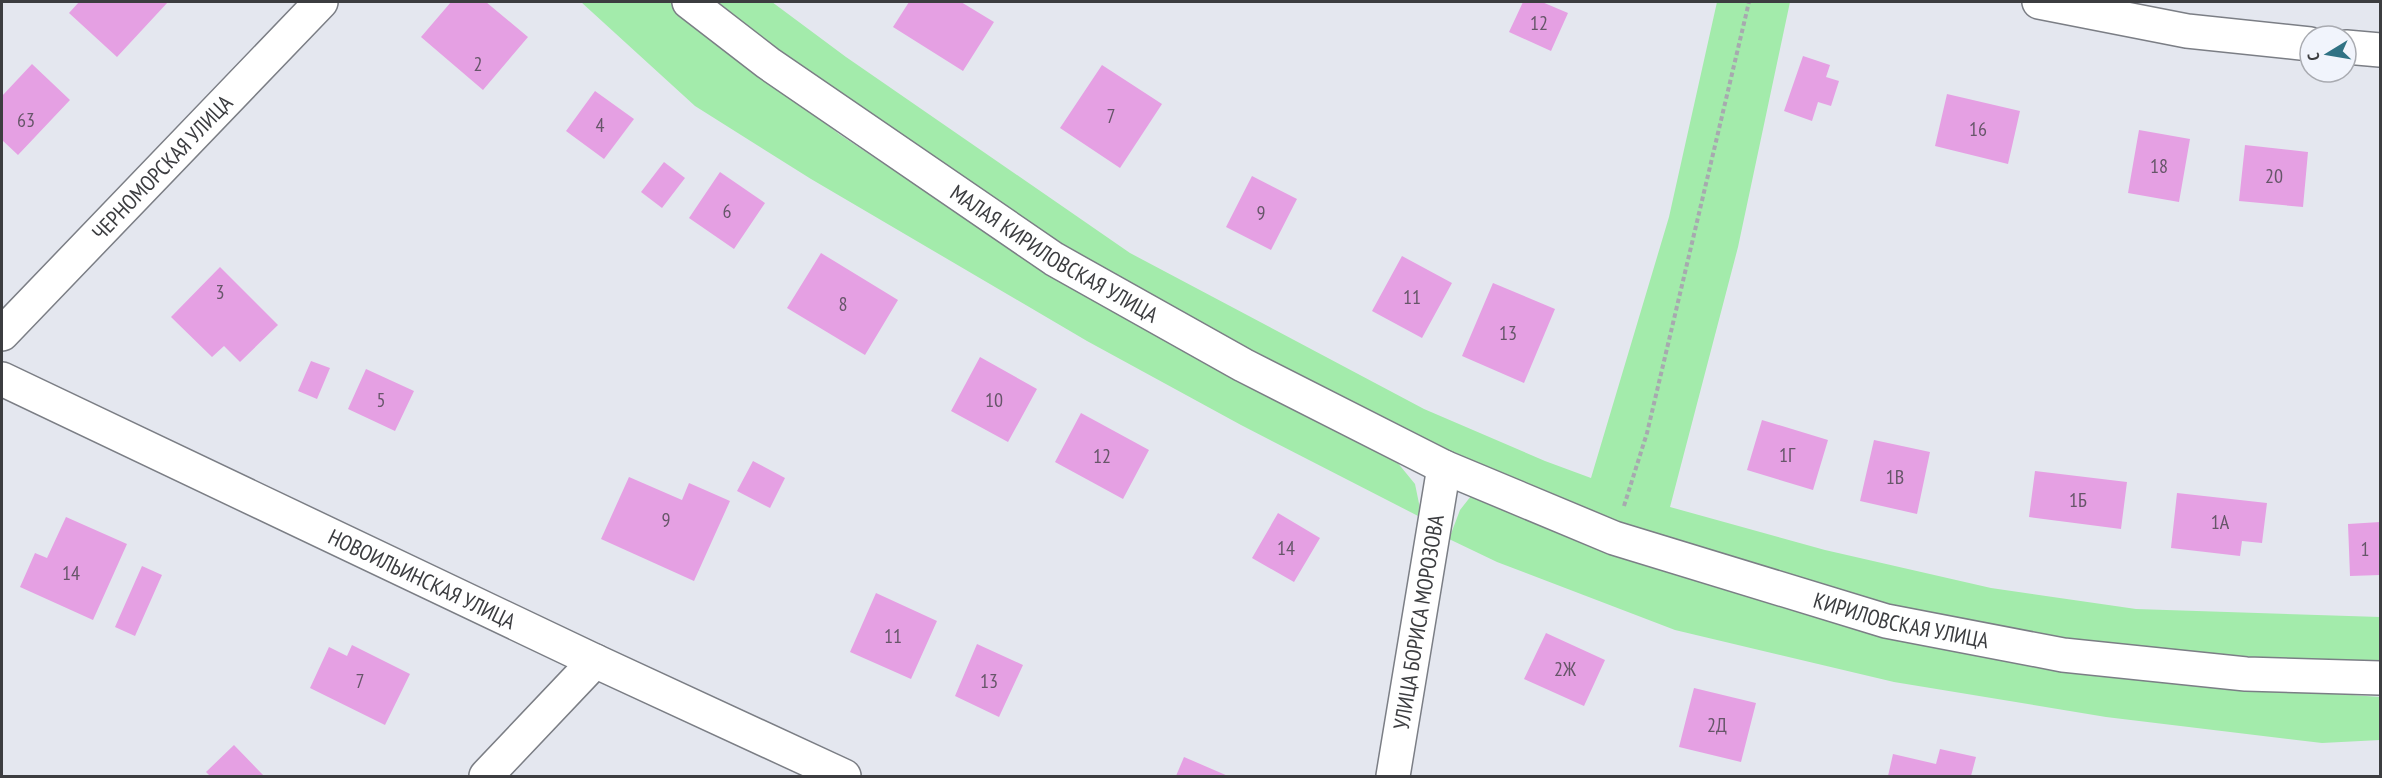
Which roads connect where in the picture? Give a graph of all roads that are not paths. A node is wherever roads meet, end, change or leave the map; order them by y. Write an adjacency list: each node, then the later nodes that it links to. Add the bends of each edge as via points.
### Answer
1 (321, 2): 7 (street, ЧЕРНОМОРСКАЯ УЛИЦА)
2 (689, 2): 9 (street, МАЛАЯ КИРИЛОВСКАЯ УЛИЦА, via 768,63 1054,259 1243,365)
3 (2039, 2): 4 (street, via 2187,31)
4 (2298, 43)
5 (2358, 48): 6 (street)
6 (2380, 50)
7 (2, 334)
8 (2, 379): 10 (street, НОВОИЛЬИНСКАЯ УЛИЦА)
9 (1444, 467): 11 (street, КИРИЛОВСКАЯ УЛИЦА, via 1614,538 1886,621 2063,655 2246,674); 14 (street, УЛИЦА БОРИСА МОРОЗОВА)
10 (595, 661): 12 (street); 13 (street, НОВОИЛЬИНСКАЯ УЛИЦА)
11 (2380, 678)
12 (486, 777)
13 (843, 777)
14 (1394, 777)

